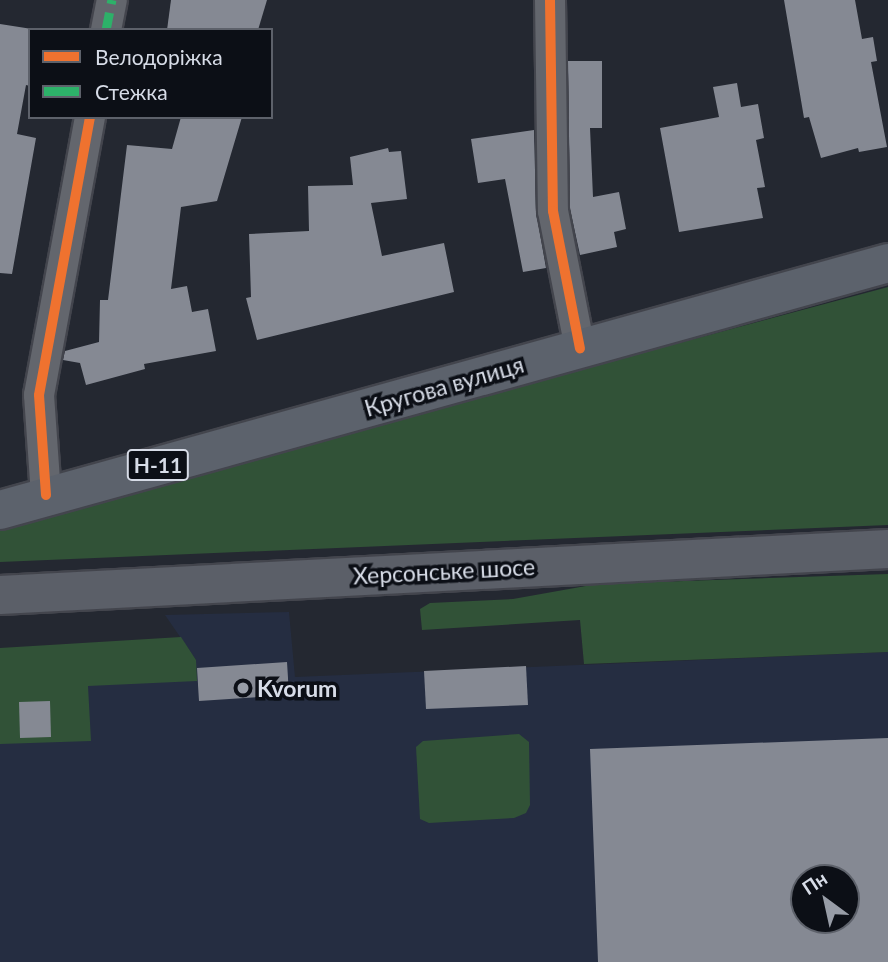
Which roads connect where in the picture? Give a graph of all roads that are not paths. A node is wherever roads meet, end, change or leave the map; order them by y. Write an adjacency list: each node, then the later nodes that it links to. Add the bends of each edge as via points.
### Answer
1 (112, 0): 3 (street)
2 (550, 0): 6 (street, via 553,211)
3 (106, 28)
4 (90, 119): 7 (street, via 40,395)
5 (888, 263): 6 (main road, Кругова вулиця / Н-11)
6 (580, 348): 7 (main road, Кругова вулиця / Н-11)
7 (46, 495): 8 (main road, Кругова вулиця / Н-11)
8 (0, 510)
9 (888, 549): 10 (main road, Херсонське шосе)
10 (0, 595)

